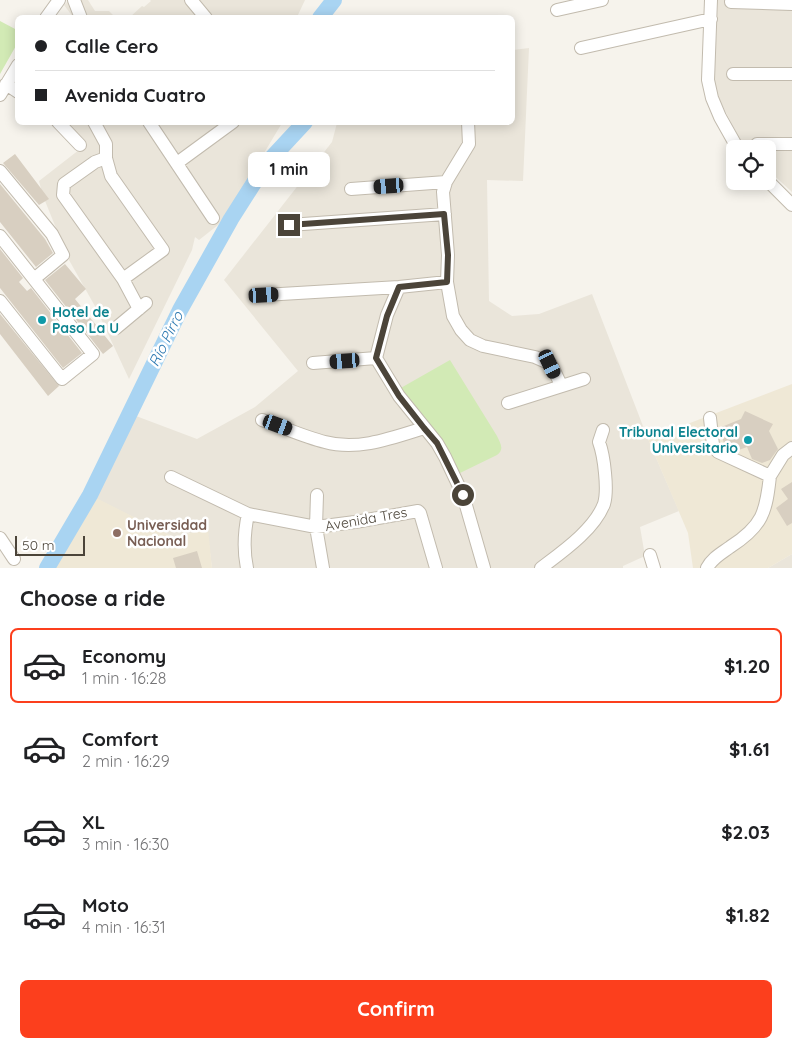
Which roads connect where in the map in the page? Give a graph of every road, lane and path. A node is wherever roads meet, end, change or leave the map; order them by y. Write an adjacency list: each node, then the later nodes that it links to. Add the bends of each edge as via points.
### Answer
1 (60, 0): 9 (street)
2 (74, 0): 10 (street)
3 (190, 0): 11 (street)
4 (602, 0): 8 (street)
5 (711, 0): 12 (street)
6 (731, 2): 7 (street)
7 (792, 4)
8 (557, 10)
9 (48, 15)
10 (80, 15)
11 (203, 15)
12 (711, 19): 13 (street); 23 (street, via 708,80 712,98)
13 (582, 48)
14 (15, 70): 17 (street)
15 (732, 74): 16 (street)
16 (792, 74)
17 (3, 89)
18 (61, 125): 26 (street)
19 (96, 125): 27 (street, via 106,144)
20 (152, 125): 28 (street)
21 (229, 125): 28 (street)
22 (468, 125): 30 (street, via 469,144)
23 (733, 140)
24 (776, 144): 25 (street)
25 (792, 144)
26 (80, 146)
27 (106, 158): 39 (street, via 111,176 163,250); 39 (street, via 64,184 63,195)
28 (177, 163): 35 (street)
29 (0, 171): 38 (street, via 52,234 63,255)
30 (446, 182): 31 (street); 34 (street)
31 (350, 189)
32 (776, 189): 33 (street)
33 (792, 205)
34 (444, 214): 36 (street); 40 (street)
35 (214, 218)
36 (289, 225)
37 (0, 236): 38 (street)
38 (34, 279): 43 (street, via 93,354 62,379)
39 (123, 279): 44 (street, via 143,306)
40 (447, 282): 41 (street); 48 (street, via 453,316 470,340 550,364)
41 (399, 287): 42 (street); 45 (street)
42 (264, 295)
43 (0, 301)
44 (116, 328)
45 (376, 358): 46 (street); 52 (street, via 399,396)
46 (313, 363)
47 (584, 379): 48 (street)
48 (561, 385): 49 (street)
49 (508, 403)
50 (710, 418): 55 (street, via 713,445 718,452)
51 (262, 420): 52 (street, via 342,445 376,442)
52 (424, 428): 67 (street, via 437,443 463,495)
53 (603, 430): 68 (street, via 599,442 606,489 602,509 572,544)
54 (792, 448): 55 (street, via 783,455)
55 (770, 476): 63 (street, via 764,512 759,522)
56 (171, 477): 58 (street, Avenida Tres)
57 (317, 495): 59 (street)
58 (248, 514): 59 (street, Avenida Tres); 64 (street, via 243,536)
59 (316, 527): 65 (street); 66 (street, Avenida Tres, via 415,510 420,513)
60 (0, 538): 62 (street)
61 (650, 555): 69 (street)
62 (14, 559)
63 (717, 562): 70 (street)
64 (247, 568)
65 (323, 568)
66 (436, 568)
67 (484, 568)
68 (541, 568)
69 (654, 568)
70 (707, 568)

